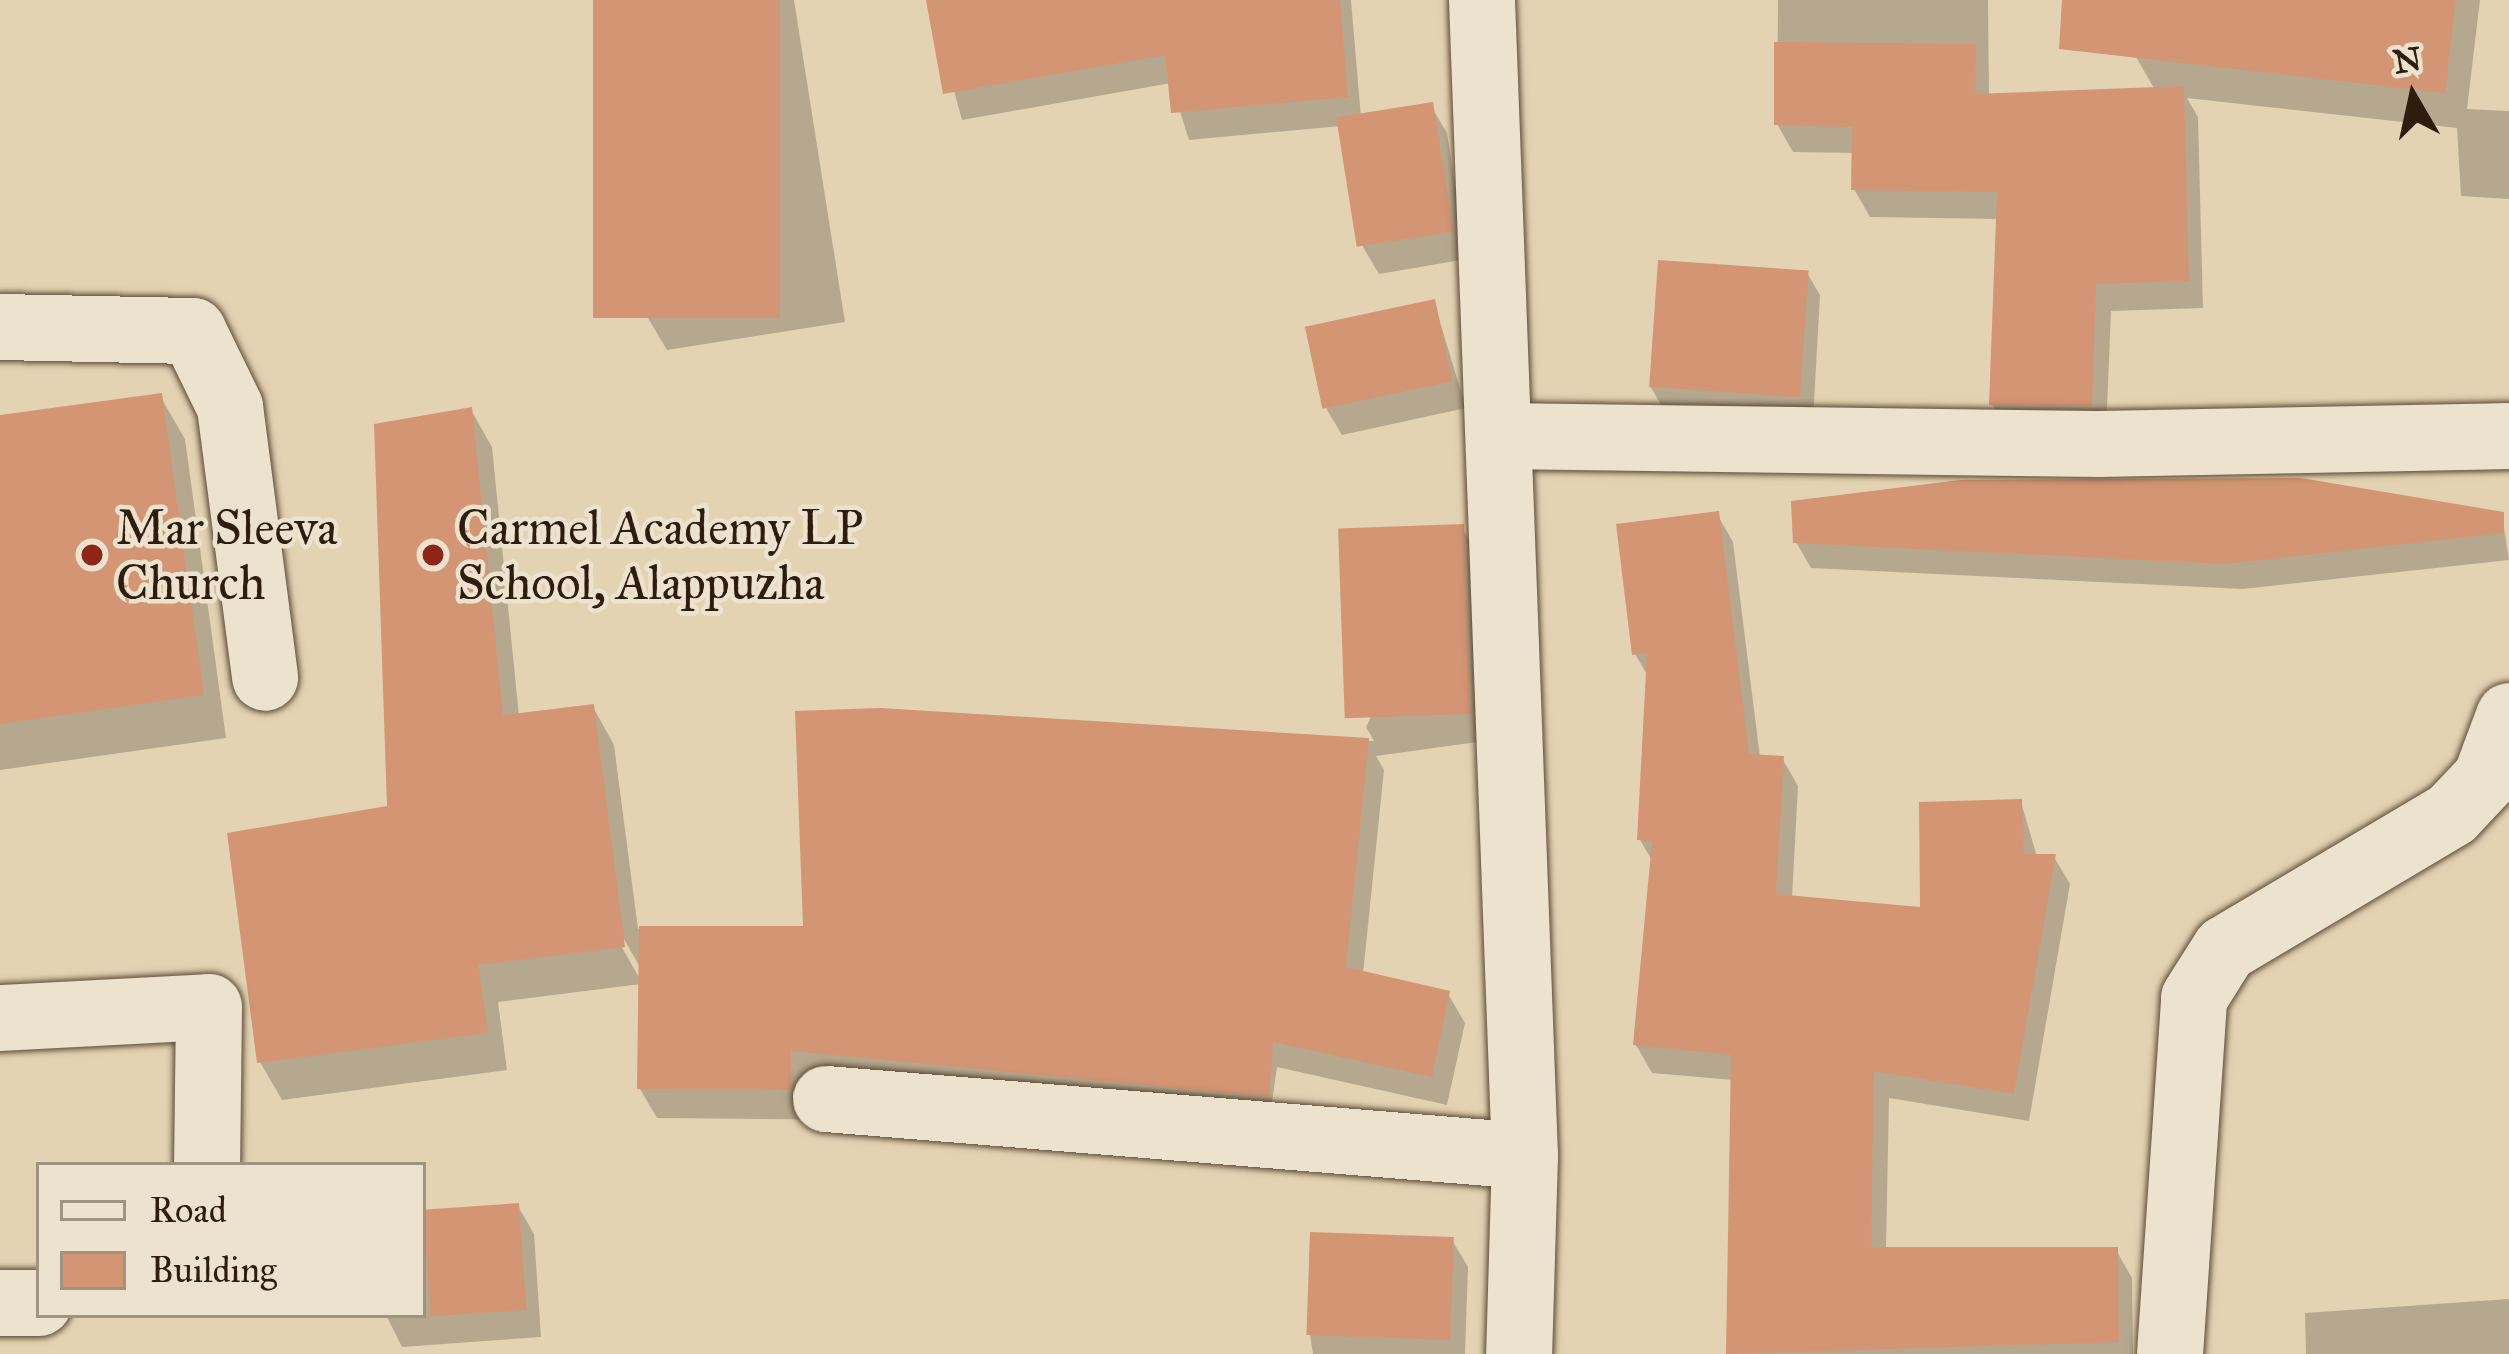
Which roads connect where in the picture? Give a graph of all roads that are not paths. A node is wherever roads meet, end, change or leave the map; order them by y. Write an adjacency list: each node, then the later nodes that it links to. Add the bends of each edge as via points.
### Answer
1 (1482, 0): 3 (street)
2 (0, 327): 5 (street, via 193,331 230,407)
3 (1501, 436): 4 (street, via 2098,445); 9 (street)
4 (2509, 436)
5 (265, 678)
6 (2509, 716): 14 (street, via 2486,778 2452,814 2225,949 2194,998)
7 (0, 1018): 10 (street, via 209,1006)
8 (826, 1099): 9 (street)
9 (1525, 1156): 13 (street)
10 (208, 1162)
11 (0, 1303): 12 (street)
12 (36, 1303)
13 (1519, 1354)
14 (2170, 1354)

